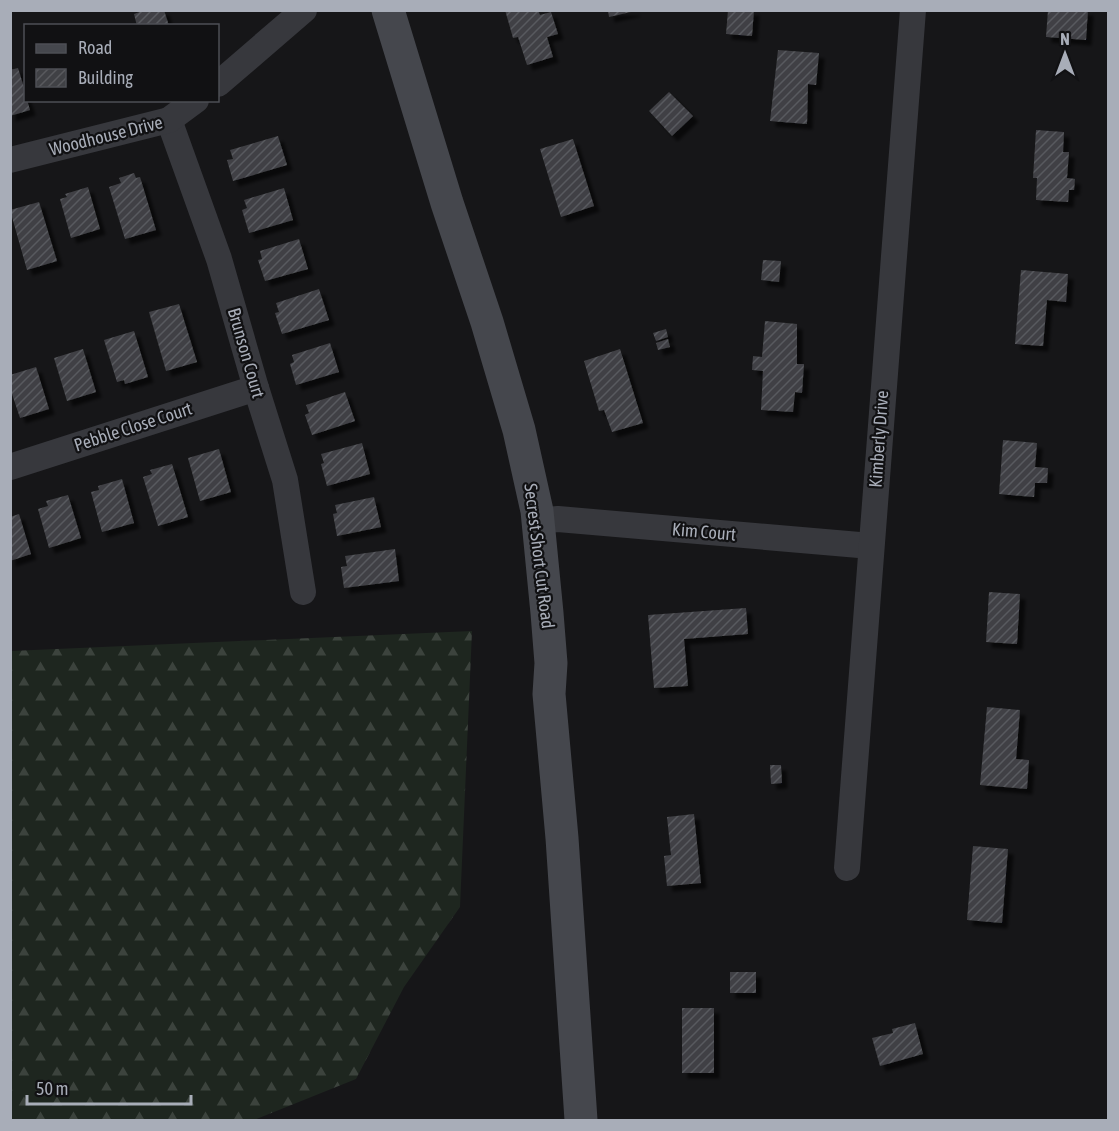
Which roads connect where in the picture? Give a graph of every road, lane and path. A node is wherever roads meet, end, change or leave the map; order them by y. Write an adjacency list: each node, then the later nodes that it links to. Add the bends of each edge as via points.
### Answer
1 (304, 10): 4 (street)
2 (388, 10): 10 (main road, Secrest Short Cut Road, via 516,419)
3 (913, 10): 11 (street, Kimberly Drive)
4 (219, 83)
5 (193, 102): 6 (street, Woodhouse Drive)
6 (169, 120): 7 (street, Woodhouse Drive); 8 (street, Brunson Court, via 219,259)
7 (10, 160)
8 (256, 388): 9 (street, Pebble Close Court); 12 (street, Brunson Court, via 285,480)
9 (10, 466)
10 (538, 521): 11 (street, Kim Court, via 558,519); 14 (main road, Secrest Short Cut Road)
11 (871, 546): 13 (street, Kimberly Drive)
12 (303, 592)
13 (847, 868)
14 (581, 1120)

